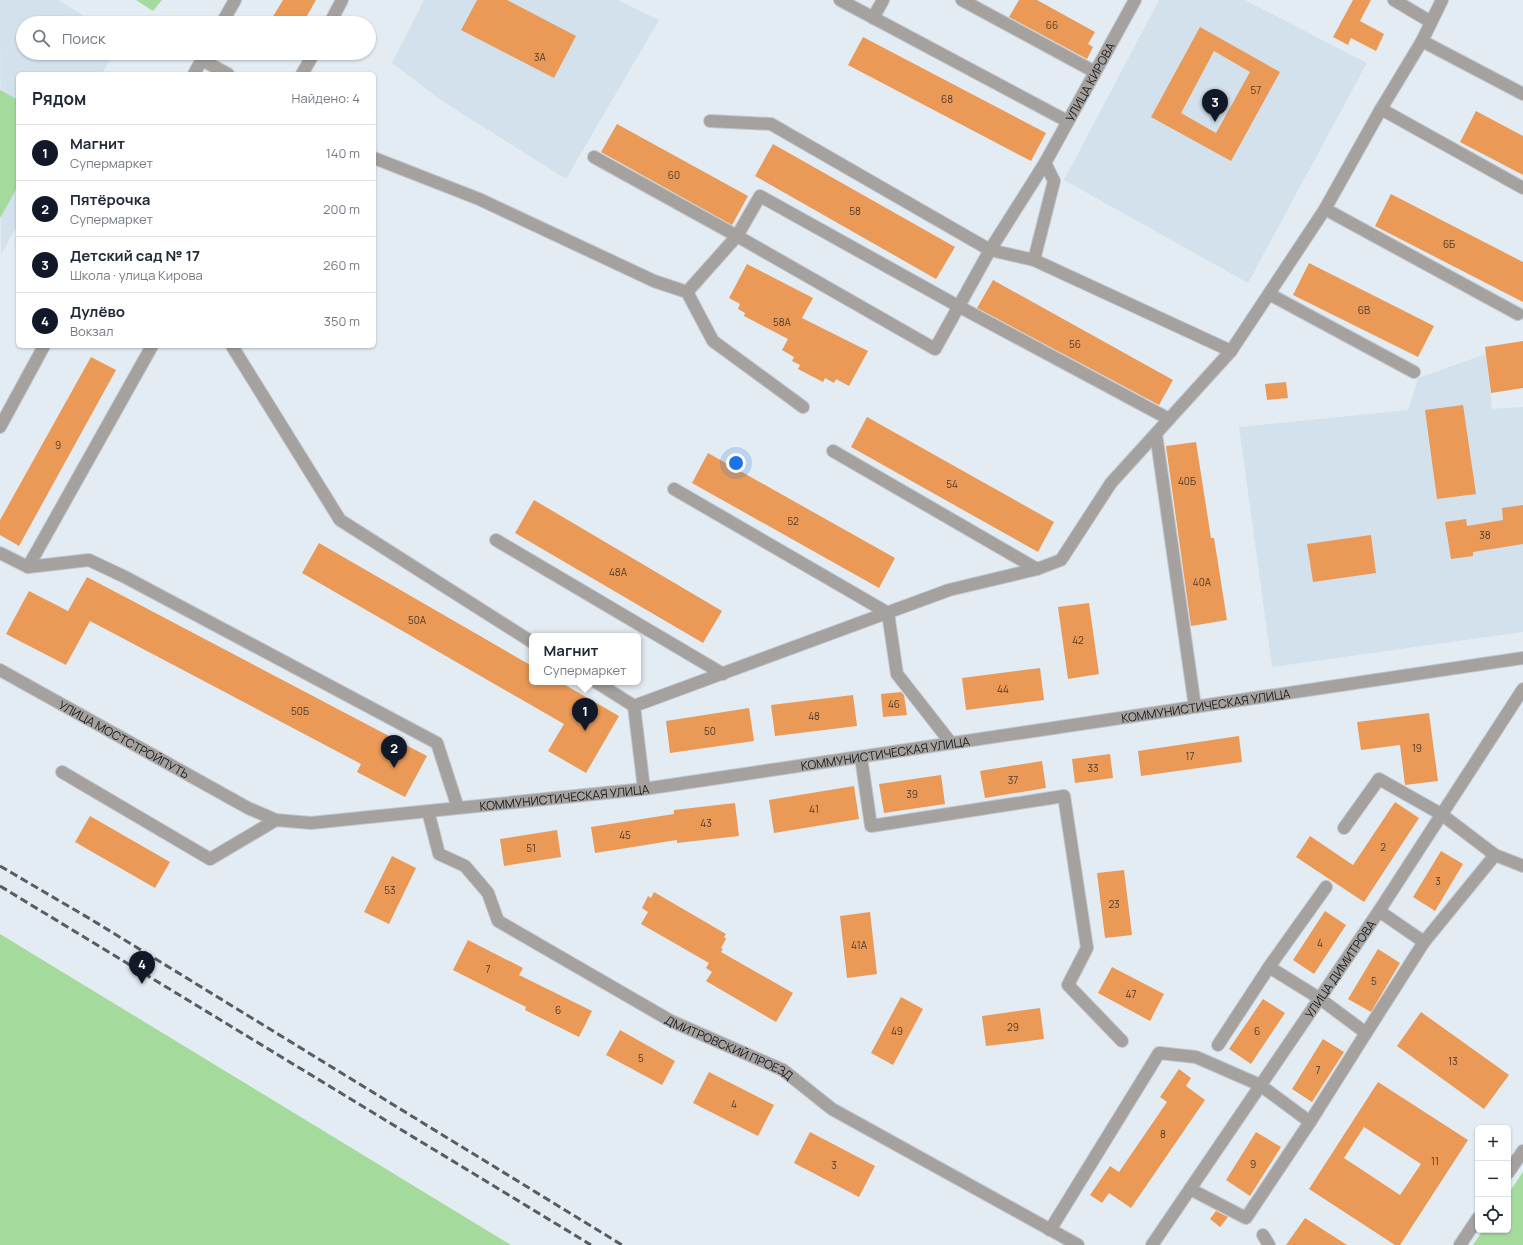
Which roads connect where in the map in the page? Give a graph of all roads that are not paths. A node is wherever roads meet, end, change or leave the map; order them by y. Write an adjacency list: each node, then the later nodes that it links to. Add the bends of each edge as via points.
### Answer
1 (235, 0): 9 (street)
2 (342, 0): 10 (street)
3 (840, 0): 11 (street)
4 (883, 0): 11 (street)
5 (962, 0): 20 (street)
6 (1135, 0): 20 (street, УЛИЦА КИРОВА)
7 (1394, 0): 12 (street)
8 (1442, 0): 12 (street)
9 (226, 16)
10 (334, 16)
11 (873, 18): 24 (street)
12 (1431, 22): 13 (street)
13 (1422, 41): 21 (street); 22 (street)
14 (202, 60): 17 (street)
15 (209, 60): 18 (street)
16 (310, 60): 19 (street)
17 (195, 72)
18 (225, 72)
19 (303, 72)
20 (1095, 72): 24 (street, УЛИЦА КИРОВА)
21 (1523, 94)
22 (1381, 110): 28 (street); 29 (street)
23 (710, 121): 31 (street, via 771,124)
24 (1067, 121): 27 (street, УЛИЦА КИРОВА)
25 (594, 157): 30 (street)
26 (376, 159): 33 (street, via 479,199 654,281)
27 (1045, 163): 31 (street, УЛИЦА КИРОВА); 32 (street, via 1054,181)
28 (1523, 188)
29 (1325, 209): 34 (street); 36 (street)
30 (737, 236): 33 (street); 35 (street, via 760,196); 35 (street, УЛИЦА КИРОВА, via 936,349)
31 (990, 250): 32 (street); 35 (street, УЛИЦА КИРОВА)
32 (1034, 260): 40 (street)
33 (687, 292): 42 (street, via 713,341)
34 (1269, 294): 40 (street); 41 (street)
35 (958, 306): 43 (street)
36 (1518, 314)
37 (43, 348): 44 (street)
38 (151, 348): 50 (street)
39 (233, 348): 53 (street, via 340,520)
40 (1231, 351): 43 (street)
41 (1414, 372)
42 (803, 407)
43 (1168, 420): 45 (street)
44 (0, 427)
45 (1156, 434): 51 (street, via 1111,483 1061,560); 60 (street)
46 (833, 451): 51 (street)
47 (674, 489): 52 (street)
48 (496, 540): 56 (street)
49 (0, 553): 50 (street)
50 (28, 567): 66 (street, via 89,560 437,743)
51 (1038, 569): 52 (street, via 949,590)
52 (888, 613): 56 (street); 61 (street, via 898,674)
53 (529, 640)
54 (1523, 658): 60 (street, КОММУНИСТИЧЕСКАЯ УЛИЦА)
55 (0, 670): 65 (street, УЛИЦА МОСТСТРОЙПУТЬ)
56 (723, 674): 59 (street)
57 (601, 685): 59 (street)
58 (1523, 689): 68 (street, УЛИЦА ДИМИТРОВА)
59 (634, 706): 64 (street)
60 (1195, 707): 61 (street, КОММУНИСТИЧЕСКАЯ УЛИЦА)
61 (951, 743): 62 (street, КОММУНИСТИЧЕСКАЯ УЛИЦА)
62 (861, 756): 64 (street, КОММУНИСТИЧЕСКАЯ УЛИЦА); 79 (street, via 871,826 1064,796 1087,948 1068,985)
63 (62, 772): 69 (street, via 210,859)
64 (644, 789): 66 (street, КОММУНИСТИЧЕСКАЯ УЛИЦА)
65 (248, 808): 69 (street, КОММУНИСТИЧЕСКАЯ УЛИЦА)
66 (458, 808): 67 (street, КОММУНИСТИЧЕСКАЯ УЛИЦА)
67 (428, 811): 69 (street, КОММУНИСТИЧЕСКАЯ УЛИЦА, via 311,823); 87 (street, ДМИТРОВСКИЙ ПРОЕЗД, via 439,854 464,866 484,887 498,921 671,1021 783,1070 832,1109)
68 (1442, 814): 70 (street, via 1379,779); 71 (street); 74 (street, УЛИЦА ДИМИТРОВА)
69 (276, 820)
70 (1344, 828)
71 (1495, 855): 72 (street); 75 (street)
72 (1523, 866)
73 (1326, 888): 76 (street)
74 (1378, 911): 75 (street); 77 (street, УЛИЦА ДИМИТРОВА)
75 (1424, 942): 78 (street)
76 (1269, 967): 77 (street); 80 (street)
77 (1319, 998): 78 (street); 81 (street, УЛИЦА ДИМИТРОВА)
78 (1366, 1033): 82 (street)
79 (1122, 1041)
80 (1218, 1045)
81 (1260, 1085): 82 (street); 85 (street, УЛИЦА ДИМИТРОВА); 87 (street, via 1196,1057 1158,1053)
82 (1310, 1122): 85 (street, via 1246,1218)
83 (1523, 1151): 84 (street)
84 (1511, 1169)
85 (1190, 1189): 89 (street, УЛИЦА ДИМИТРОВА)
86 (1475, 1222): 90 (street)
87 (1050, 1230): 88 (street, ДМИТРОВСКИЙ ПРОЕЗД)
88 (1078, 1245)
89 (1152, 1245)
90 (1460, 1245)

